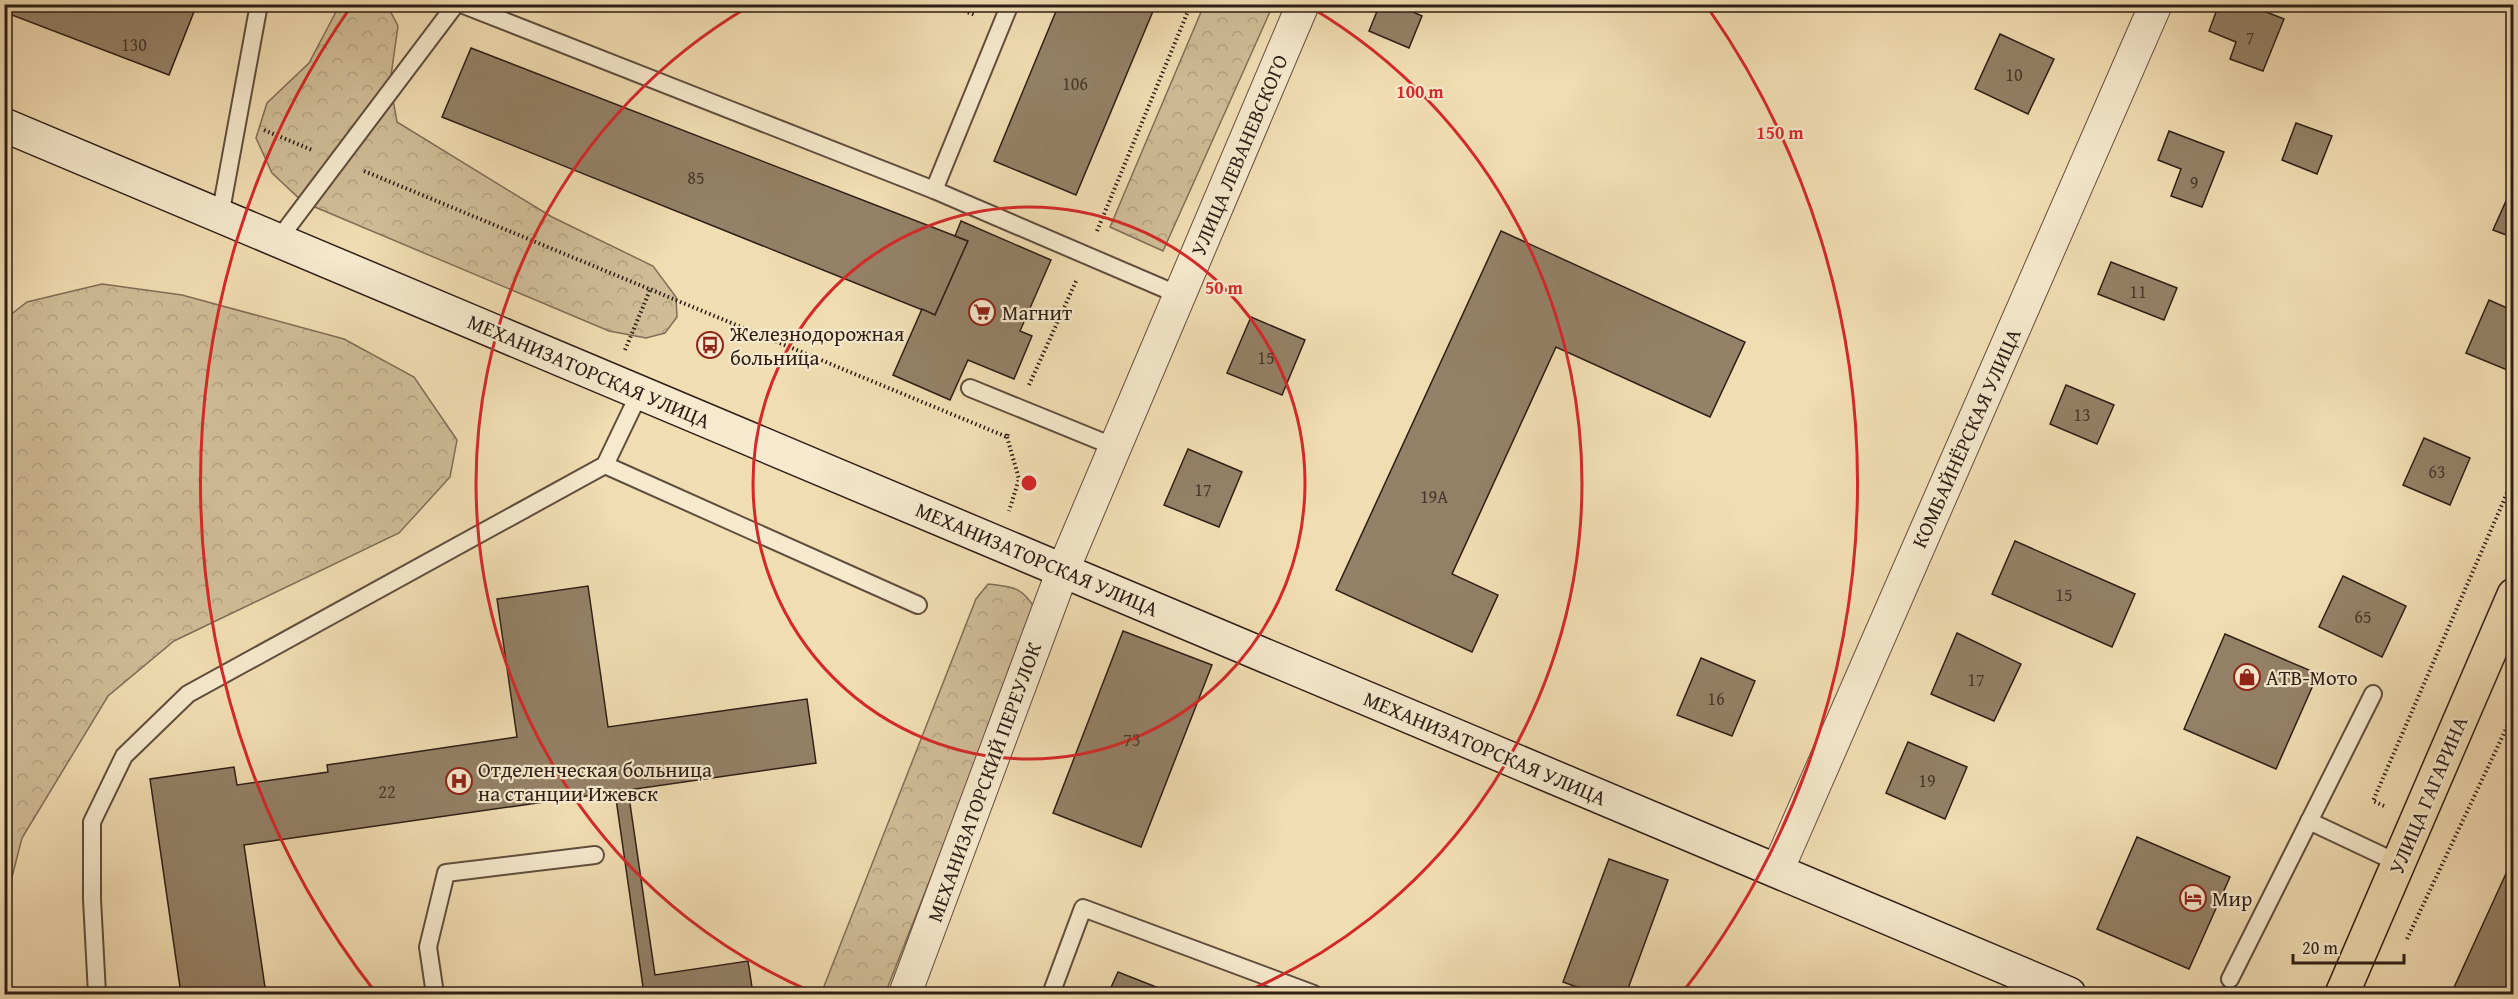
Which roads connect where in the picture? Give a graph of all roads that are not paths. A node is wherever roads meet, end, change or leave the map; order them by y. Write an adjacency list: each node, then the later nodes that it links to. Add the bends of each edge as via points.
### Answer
1 (259, 4): 9 (lane)
2 (456, 4): 10 (lane)
3 (461, 4): 8 (lane)
4 (1010, 4): 8 (lane)
5 (1303, 4): 11 (street, УЛИЦА ЛЕВАНЕВСКОГО)
6 (2156, 4): 23 (street, КОМБАЙНЁРСКАЯ УЛИЦА)
7 (4, 125): 9 (street, МЕХАНИЗАТОРСКАЯ УЛИЦА)
8 (934, 190): 11 (lane)
9 (220, 216): 10 (street, МЕХАНИЗАТОРСКАЯ УЛИЦА)
10 (278, 240): 12 (street, МЕХАНИЗАТОРСКАЯ УЛИЦА)
11 (1179, 296): 14 (street, УЛИЦА ЛЕВАНЕВСКОГО)
12 (626, 386): 15 (lane); 16 (street, МЕХАНИЗАТОРСКАЯ УЛИЦА)
13 (970, 388): 14 (lane)
14 (1115, 447): 16 (street, УЛИЦА ЛЕВАНЕВСКОГО)
15 (605, 465): 18 (lane); 25 (lane, via 188,694 124,756 92,822)
16 (1062, 570): 23 (street, МЕХАНИЗАТОРСКАЯ УЛИЦА); 27 (street, МЕХАНИЗАТОРСКИЙ ПЕРЕУЛОК)
17 (2512, 601): 22 (main road, УЛИЦА ГАГАРИНА)
18 (918, 605)
19 (2373, 694): 20 (lane)
20 (2309, 821): 22 (lane); 24 (lane)
21 (595, 855): 26 (lane, via 446,873 428,947)
22 (2398, 863): 31 (main road, УЛИЦА ГАГАРИНА)
23 (1776, 871): 30 (street, МЕХАНИЗАТОРСКАЯ УЛИЦА)
24 (2230, 979)
25 (97, 994)
26 (435, 994)
27 (905, 994)
28 (1050, 994): 29 (lane, via 1083,908)
29 (1314, 994)
30 (2069, 994)
31 (2342, 994)

